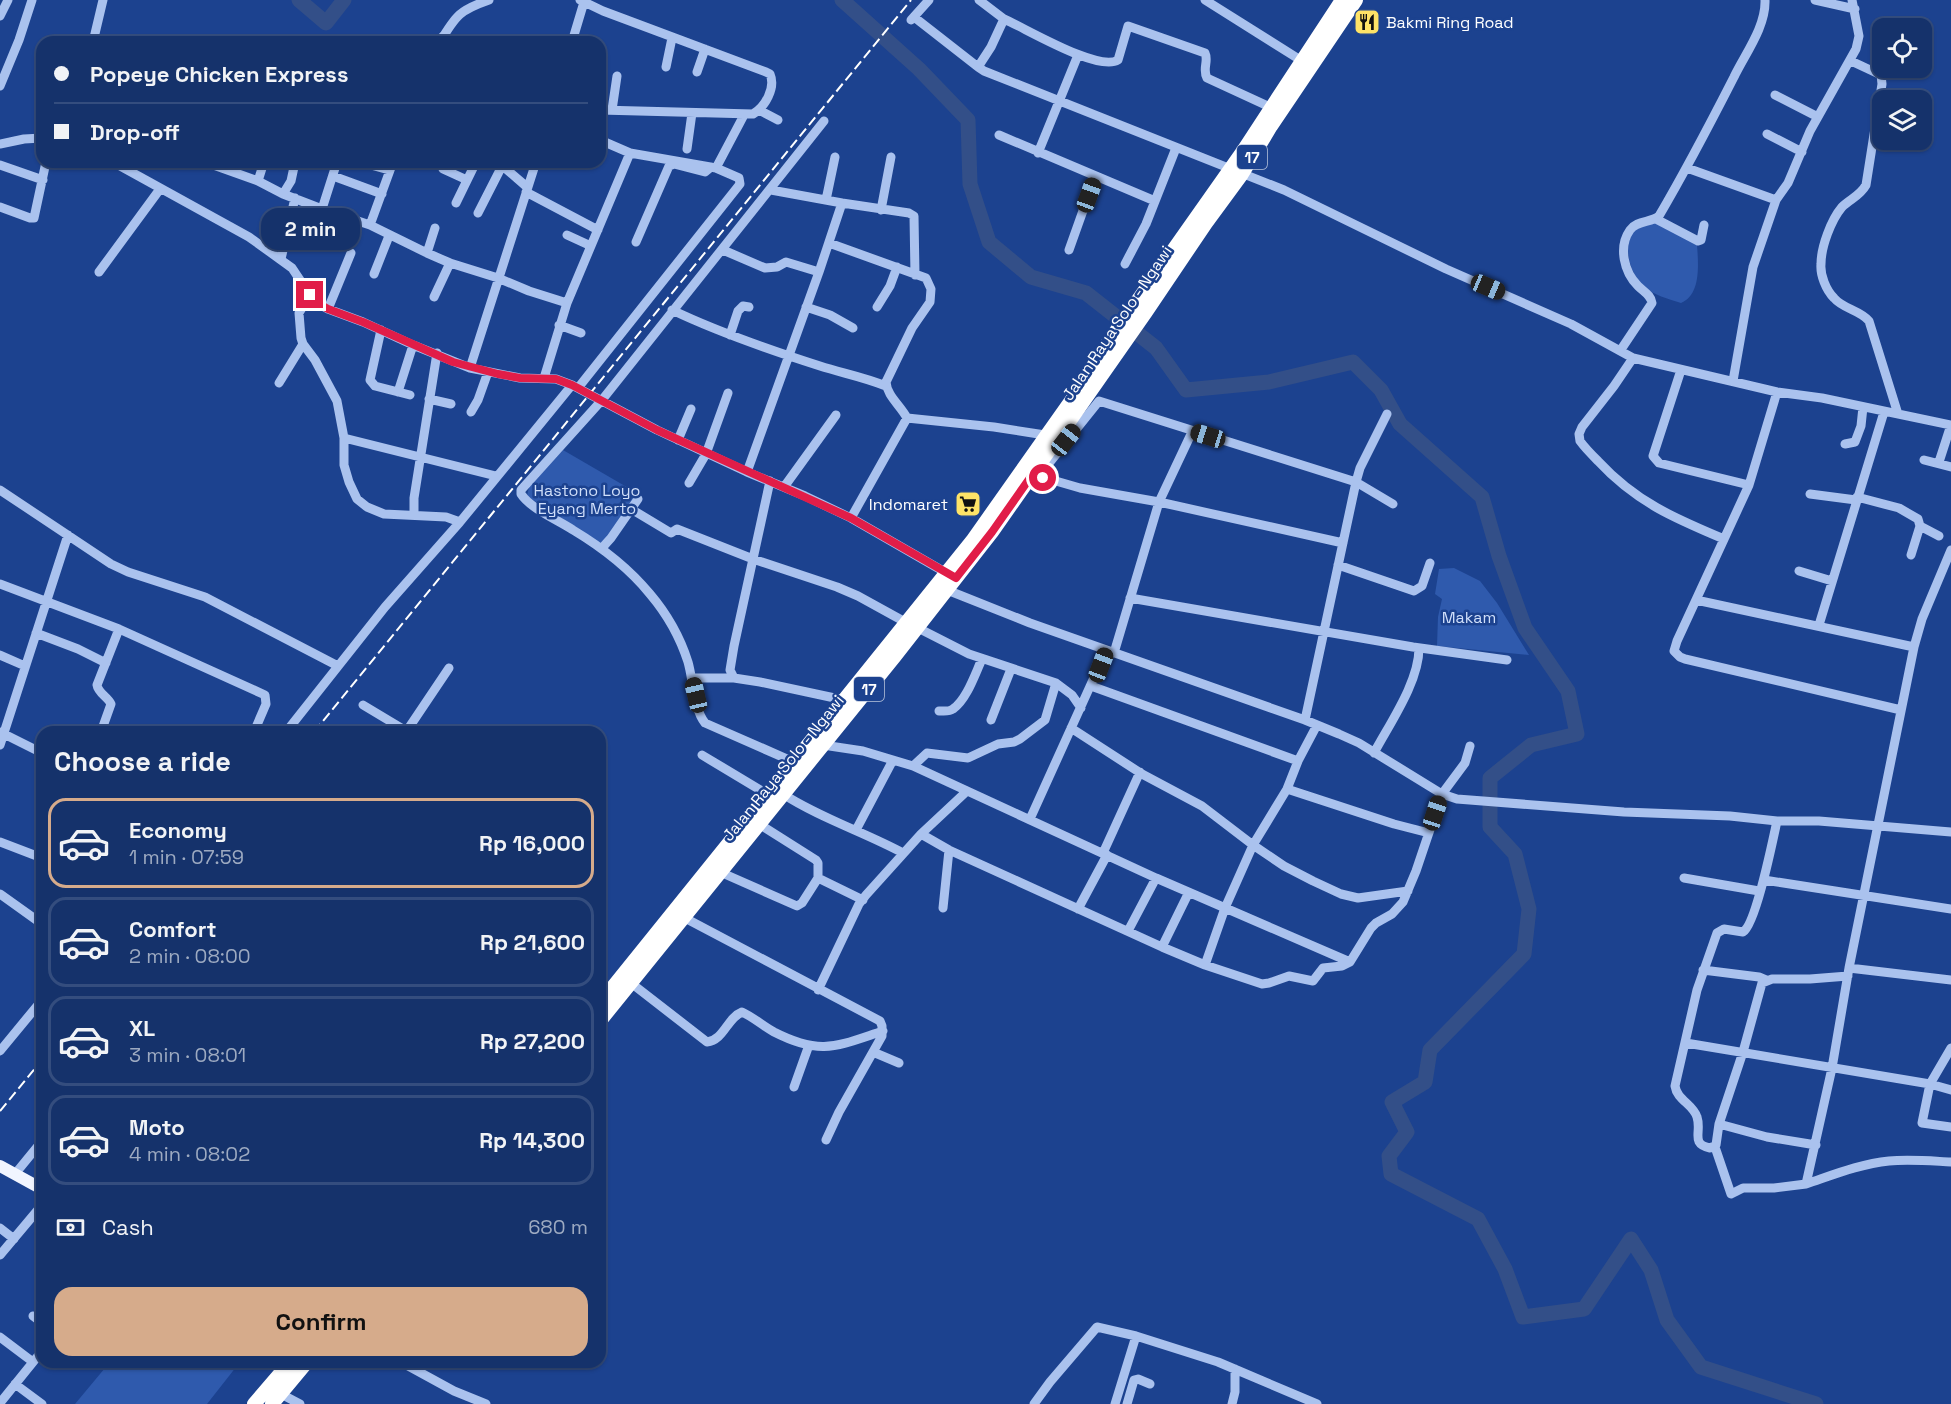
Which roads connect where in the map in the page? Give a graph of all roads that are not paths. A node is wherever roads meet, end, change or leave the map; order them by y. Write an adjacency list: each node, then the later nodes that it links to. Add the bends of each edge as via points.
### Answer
1 (8, 0): 14 (street)
2 (32, 0): 28 (street)
3 (103, 0): 16 (street)
4 (489, 0): 17 (street, via 463,10)
5 (929, 0): 24 (street, via 912,18)
6 (979, 0): 15 (street)
7 (1205, 0): 23 (street)
8 (1342, 0): 23 (highway, Jalan Raya Solo - Ngawi / 17)
9 (1356, 0): 67 (highway, Jalan Raya Solo - Ngawi / 17)
10 (1765, 0): 65 (street, via 1756,35)
11 (1815, 0): 13 (street)
12 (582, 1): 18 (street); 19 (street)
13 (1853, 5): 22 (street, via 1859,36)
14 (0, 16)
15 (1004, 19): 21 (street); 24 (street)
16 (94, 36)
17 (443, 36)
18 (573, 36)
19 (672, 38): 20 (street); 25 (street)
20 (705, 49): 26 (street); 34 (street, via 770,74 772,89)
21 (1078, 55): 30 (street); 31 (street, via 1102,62 1116,61 1128,26 1205,53 1207,78)
22 (1851, 61): 37 (street); 151 (street, via 1881,75 1882,84 1866,185 1837,215 1824,248 1821,272 1834,299 1869,321)
23 (1302, 62): 31 (highway, Jalan Raya Solo - Ngawi / 17)
24 (978, 67): 30 (street)
25 (666, 68)
26 (697, 72)
27 (617, 76): 33 (street)
28 (0, 86)
29 (1775, 95): 37 (street)
30 (1060, 101): 45 (street); 49 (street)
31 (1272, 108): 67 (highway, Jalan Raya Solo - Ngawi / 17)
32 (606, 110): 33 (street)
33 (612, 110): 35 (street)
34 (759, 110): 36 (street); 38 (street)
35 (692, 113): 36 (street); 46 (street)
36 (744, 115): 64 (street)
37 (1818, 117): 47 (street)
38 (778, 120)
39 (825, 121): 75 (street)
40 (1767, 134): 47 (street)
41 (999, 135): 49 (street)
42 (36, 138): 44 (street)
43 (606, 143): 48 (street)
44 (0, 144)
45 (1176, 148): 67 (street); 81 (street)
46 (687, 149)
47 (1802, 152): 80 (street)
48 (630, 153): 64 (street); 92 (street)
49 (1038, 153): 69 (street)
50 (891, 157): 86 (street)
51 (835, 158): 79 (street)
52 (0, 165): 70 (street)
53 (45, 168): 70 (street)
54 (133, 168): 73 (street)
55 (222, 168): 72 (street)
56 (262, 168): 72 (street)
57 (294, 168): 76 (street)
58 (335, 168): 68 (street)
59 (390, 168): 77 (street)
60 (473, 168): 71 (street)
61 (498, 168): 87 (street)
62 (504, 168): 74 (street)
63 (534, 168): 74 (street)
64 (714, 168): 95 (street, via 705,172 669,166); 137 (street, via 739,178 740,184)
65 (1687, 168): 80 (street); 88 (street)
66 (443, 169): 71 (street)
67 (1236, 172): 124 (highway, Jalan Raya Solo - Ngawi / 17); 127 (street, via 1284,190 1571,324)
68 (333, 176): 77 (street); 85 (street)
69 (1095, 177): 81 (street); 99 (street)
70 (43, 180): 84 (street, via 34,218)
71 (467, 180): 82 (street)
72 (258, 181): 76 (street)
73 (160, 189): 102 (street, via 249,237); 106 (street)
74 (526, 190): 92 (street); 110 (street)
75 (771, 190): 79 (street); 98 (street)
76 (284, 194): 78 (street)
77 (382, 194): 89 (street)
78 (295, 198): 85 (street); 102 (street)
79 (826, 200): 83 (street)
80 (1776, 200): 135 (street, via 1753,267)
81 (1155, 201): 104 (street)
82 (456, 203)
83 (842, 203): 86 (street); 96 (street)
84 (0, 207)
85 (322, 209): 89 (street)
86 (881, 210): 109 (street, via 914,216)
87 (478, 213)
88 (1656, 219): 90 (street, via 1698,241); 127 (street, via 1634,226 1625,244 1628,270 1652,303)
89 (370, 225): 94 (street)
90 (1704, 225)
91 (435, 228): 101 (street)
92 (598, 230): 97 (street)
93 (567, 235): 97 (street)
94 (389, 236): 101 (street); 108 (street)
95 (636, 242)
96 (829, 243): 105 (street); 107 (street)
97 (591, 246): 113 (street)
98 (723, 249): 107 (street, via 765,268 786,262); 118 (street)
99 (1070, 250)
100 (351, 253): 117 (street)
101 (426, 253): 103 (street)
102 (280, 259): 111 (street, via 292,268)
103 (450, 263): 110 (street); 112 (street)
104 (1125, 264)
105 (897, 267): 109 (street); 115 (street)
106 (99, 272)
107 (819, 272): 114 (street)
108 (374, 274)
109 (915, 275): 138 (street, via 926,278 932,295 887,375)
110 (498, 278): 113 (street); 131 (street)
111 (310, 295): 117 (street); 125 (street, via 298,319)
112 (434, 297)
113 (567, 303): 119 (street)
114 (806, 307): 120 (street); 129 (street)
115 (878, 307)
116 (749, 308): 123 (street, via 743,306 738,311)
117 (328, 309): 121 (street)
118 (672, 310): 123 (street); 144 (street)
119 (559, 325): 122 (street); 134 (street)
120 (853, 328)
121 (381, 330): 126 (street); 139 (street, via 370,380 375,386)
122 (580, 333)
123 (730, 335): 129 (street)
124 (1117, 342): 156 (highway, Jalan Raya Solo - Ngawi / 17); 167 (highway, Jalan Raya Solo - Ngawi / 17)
125 (303, 344): 136 (street); 157 (street, via 337,401)
126 (413, 345): 128 (street); 139 (street)
127 (1620, 351): 130 (street)
128 (436, 353): 131 (street); 143 (street)
129 (788, 355): 138 (street); 165 (street)
130 (1634, 358): 132 (street); 186 (street, via 1582,427 1580,441 1635,495)
131 (470, 368): 133 (street)
132 (1681, 370): 135 (street); 171 (street, via 1653,456 1659,463)
133 (488, 372): 134 (street); 148 (street)
134 (544, 378): 137 (street)
135 (1733, 381): 140 (street)
136 (279, 383)
137 (575, 386): 144 (street); 166 (street)
138 (886, 386): 153 (street)
139 (398, 392): 142 (street)
140 (1777, 392): 146 (street); 171 (street)
141 (728, 393): 160 (street)
142 (410, 395)
143 (429, 399): 145 (street); 161 (street)
144 (602, 400): 158 (street); 188 (street, via 521,494)
145 (451, 404)
146 (1863, 407): 149 (street); 159 (street, via 1855,441)
147 (692, 410): 158 (street)
148 (471, 412)
149 (1884, 412): 151 (street); 176 (street)
150 (1387, 414): 169 (street)
151 (1898, 414): 154 (street)
152 (836, 415): 172 (street)
153 (907, 418): 156 (street); 181 (street)
154 (1951, 425): 163 (street)
155 (1192, 432): 167 (street, via 1097,401); 169 (street); 177 (street)
156 (1046, 435): 196 (highway, Jalan Raya Solo - Ngawi / 17)
157 (344, 438): 161 (street); 180 (street, via 344,465 357,499 384,513)
158 (678, 440): 160 (street)
159 (1845, 444)
160 (706, 453): 165 (street); 170 (street)
161 (420, 457): 166 (street); 180 (street)
162 (1924, 460): 163 (street)
163 (1939, 462): 164 (street)
164 (1951, 467)
165 (747, 472): 168 (street)
166 (496, 476): 182 (street)
167 (1035, 476): 177 (street); 196 (highway, Jalan Raya Solo - Ngawi / 17)
168 (770, 481): 172 (street); 191 (street)
169 (1356, 482): 178 (street); 187 (street)
170 (689, 483)
171 (1749, 485): 186 (street)
172 (784, 487): 181 (street)
173 (0, 490): 184 (street)
174 (1810, 494): 176 (street)
175 (638, 499): 179 (street)
176 (1856, 499): 183 (street, via 1904,510 1918,519); 195 (street)
177 (1159, 502): 187 (street); 198 (street)
178 (1393, 504)
179 (631, 509): 188 (street); 191 (street, via 670,533 677,529)
180 (414, 514): 182 (street)
181 (851, 518): 196 (street)
182 (460, 522): 214 (street)
183 (1920, 526): 185 (street); 190 (street)
184 (68, 535): 199 (street); 214 (street, via 119,568 212,601)
185 (1939, 536)
186 (1724, 539): 200 (street)
187 (1342, 543): 193 (street)
188 (602, 548): 217 (street, via 625,566 661,608 678,636)
189 (1951, 550): 206 (street)
190 (1911, 555)
191 (753, 559): 201 (street, via 837,587); 218 (street, via 730,665)
192 (1430, 563): 193 (street, via 1422,586 1414,591)
193 (1338, 565): 204 (street)
194 (1799, 571): 195 (street)
195 (1832, 581): 202 (street)
196 (947, 582): 201 (highway, Jalan Raya Solo - Ngawi / 17); 208 (street)
197 (0, 584): 199 (street)
198 (1130, 598): 204 (street); 208 (street)
199 (47, 600): 203 (street); 205 (street)
200 (1696, 600): 202 (street); 224 (street, via 1674,647 1680,657)
201 (913, 626): 210 (street); 221 (highway, Jalan Raya Solo - Ngawi / 17); 237 (highway, Jalan Raya Solo - Ngawi / 17)
202 (1819, 626): 206 (street)
203 (119, 629): 212 (street); 230 (street, via 265,695 266,704)
204 (1324, 631): 207 (street); 227 (street)
205 (36, 633): 212 (street); 213 (street)
206 (1914, 647): 224 (street)
207 (1419, 648): 211 (street); 240 (street, via 1406,694)
208 (1110, 652): 220 (street); 227 (street)
209 (0, 655): 213 (street)
210 (982, 658): 216 (street); 225 (street, via 959,702 948,711)
211 (1507, 660)
212 (106, 663): 229 (street, via 97,689 111,704)
213 (26, 666): 235 (street)
214 (338, 666): 231 (street)
215 (448, 668): 233 (street)
216 (1011, 669): 219 (street); 226 (street)
217 (692, 678): 218 (street); 244 (street, via 705,723)
218 (734, 678): 221 (street)
219 (1056, 683): 223 (street); 245 (street, via 1045,720 1020,739 968,758 927,753)
220 (1091, 686): 223 (street); 243 (street)
221 (844, 700): 244 (highway, Jalan Raya Solo - Ngawi / 17)
222 (363, 705): 232 (street)
223 (1081, 708): 234 (street)
224 (1901, 710): 255 (street)
225 (939, 711)
226 (991, 720)
227 (1305, 720): 228 (street)
228 (1317, 725): 240 (street); 243 (street)
229 (103, 726)
230 (257, 726)
231 (291, 726)
232 (397, 726)
233 (411, 726)
234 (1071, 728): 246 (street); 252 (street)
235 (2, 733): 236 (street); 239 (street)
236 (0, 745)
237 (823, 745): 242 (street); 250 (highway, Jalan Raya Solo - Ngawi / 17)
238 (1470, 746): 251 (street, via 1465,763)
239 (36, 750)
240 (1374, 753): 251 (street)
241 (702, 755): 249 (street)
242 (893, 760): 245 (street); 256 (street)
243 (1298, 760): 247 (street)
244 (794, 762): 249 (highway, Jalan Raya Solo - Ngawi / 17)
245 (913, 766): 248 (street)
246 (1140, 772): 261 (street, via 1202,806); 264 (street)
247 (1287, 789): 258 (street); 261 (street)
248 (967, 791): 252 (street); 259 (street)
249 (767, 794): 293 (highway, Jalan Raya Solo - Ngawi / 17)
250 (783, 794): 254 (highway, Jalan Raya Solo - Ngawi / 17); 256 (street)
251 (1442, 794): 253 (street, via 1456,799); 258 (street)
252 (1030, 819): 264 (street)
253 (1777, 820): 255 (street); 270 (street)
254 (759, 824): 266 (highway, Jalan Raya Solo - Ngawi / 17); 267 (street, via 816,860)
255 (1878, 827): 257 (street); 275 (street)
256 (856, 830): 263 (street)
257 (1951, 832)
258 (1429, 833): 271 (street)
259 (921, 834): 262 (street); 263 (street)
260 (0, 842): 265 (street)
261 (1253, 845): 271 (street, via 1284,866 1341,894 1358,898); 278 (street)
262 (949, 850): 277 (street); 279 (street)
263 (903, 853): 276 (street)
264 (1105, 854): 268 (street); 279 (street)
265 (36, 856)
266 (720, 872): 267 (street, via 797,906); 281 (highway, Jalan Raya Solo - Ngawi / 17)
267 (818, 878): 276 (street)
268 (1156, 878): 273 (street); 283 (street)
269 (1684, 878): 272 (street)
270 (1764, 880): 272 (street); 275 (street)
271 (1408, 891): 285 (street, via 1398,909 1371,928)
272 (1759, 891): 287 (street, via 1747,929 1718,931)
273 (1189, 892): 278 (street); 284 (street)
274 (0, 894): 282 (street)
275 (1863, 895): 280 (street); 288 (street)
276 (863, 900): 292 (street)
277 (943, 908)
278 (1225, 908): 285 (street); 286 (street)
279 (1078, 909): 283 (street)
280 (1951, 909)
281 (683, 917): 291 (highway, Jalan Raya Solo - Ngawi / 17); 292 (street)
282 (36, 920)
283 (1128, 931): 284 (street)
284 (1162, 947): 286 (street)
285 (1350, 962): 286 (street, via 1323,968 1313,981 1289,976 1266,984)
286 (1204, 965)
287 (1703, 970): 289 (street); 297 (street)
288 (1848, 972): 289 (street); 290 (street); 304 (street)
289 (1766, 980): 302 (street, via 1760,988)
290 (1951, 980)
291 (631, 983): 295 (highway, Jalan Raya Solo - Ngawi / 17); 298 (street, via 707,1042 716,1039 742,1012 774,1032)
292 (818, 990): 296 (street, via 874,1017)
293 (606, 995)
294 (36, 1007): 300 (street)
295 (606, 1014)
296 (883, 1031): 298 (street, via 834,1047); 301 (street)
297 (1686, 1043): 302 (street); 313 (street, via 1676,1091 1696,1114 1699,1144)
298 (809, 1045): 306 (street)
299 (1951, 1048): 305 (street)
300 (0, 1051)
301 (873, 1052): 303 (street); 310 (street)
302 (1743, 1052): 304 (street); 308 (street)
303 (899, 1063)
304 (1832, 1068): 305 (street); 311 (street)
305 (1930, 1084): 307 (street); 309 (street, via 1922,1123)
306 (794, 1087)
307 (1951, 1090)
308 (1719, 1125): 311 (street); 313 (street)
309 (1951, 1128)
310 (826, 1140)
311 (1816, 1146): 316 (street)
312 (36, 1147): 315 (street)
313 (1715, 1148): 316 (street, via 1731,1194 1743,1188)
314 (1951, 1162): 316 (street, via 1877,1163)
315 (5, 1172): 317 (main road)
316 (1806, 1184)
317 (36, 1186)
318 (36, 1212): 320 (street)
319 (0, 1228): 320 (street)
320 (14, 1239): 321 (street)
321 (0, 1256)
322 (33, 1316): 323 (street)
323 (36, 1318)
324 (1136, 1336): 331 (street); 340 (street, via 1097,1327); 341 (street)
325 (0, 1337): 327 (street)
326 (36, 1358): 327 (street)
327 (33, 1362): 332 (street)
328 (285, 1368): 337 (highway)
329 (303, 1368): 334 (highway)
330 (412, 1368): 339 (street)
331 (1235, 1369): 343 (street); 344 (street)
332 (15, 1384): 335 (street); 336 (street)
333 (1150, 1384): 342 (street, via 1134,1380)
334 (277, 1399): 338 (street)
335 (0, 1403)
336 (42, 1404)
337 (254, 1404)
338 (300, 1404)
339 (486, 1404)
340 (1035, 1404)
341 (1115, 1404)
342 (1127, 1404)
343 (1232, 1404)
344 (1317, 1404)

